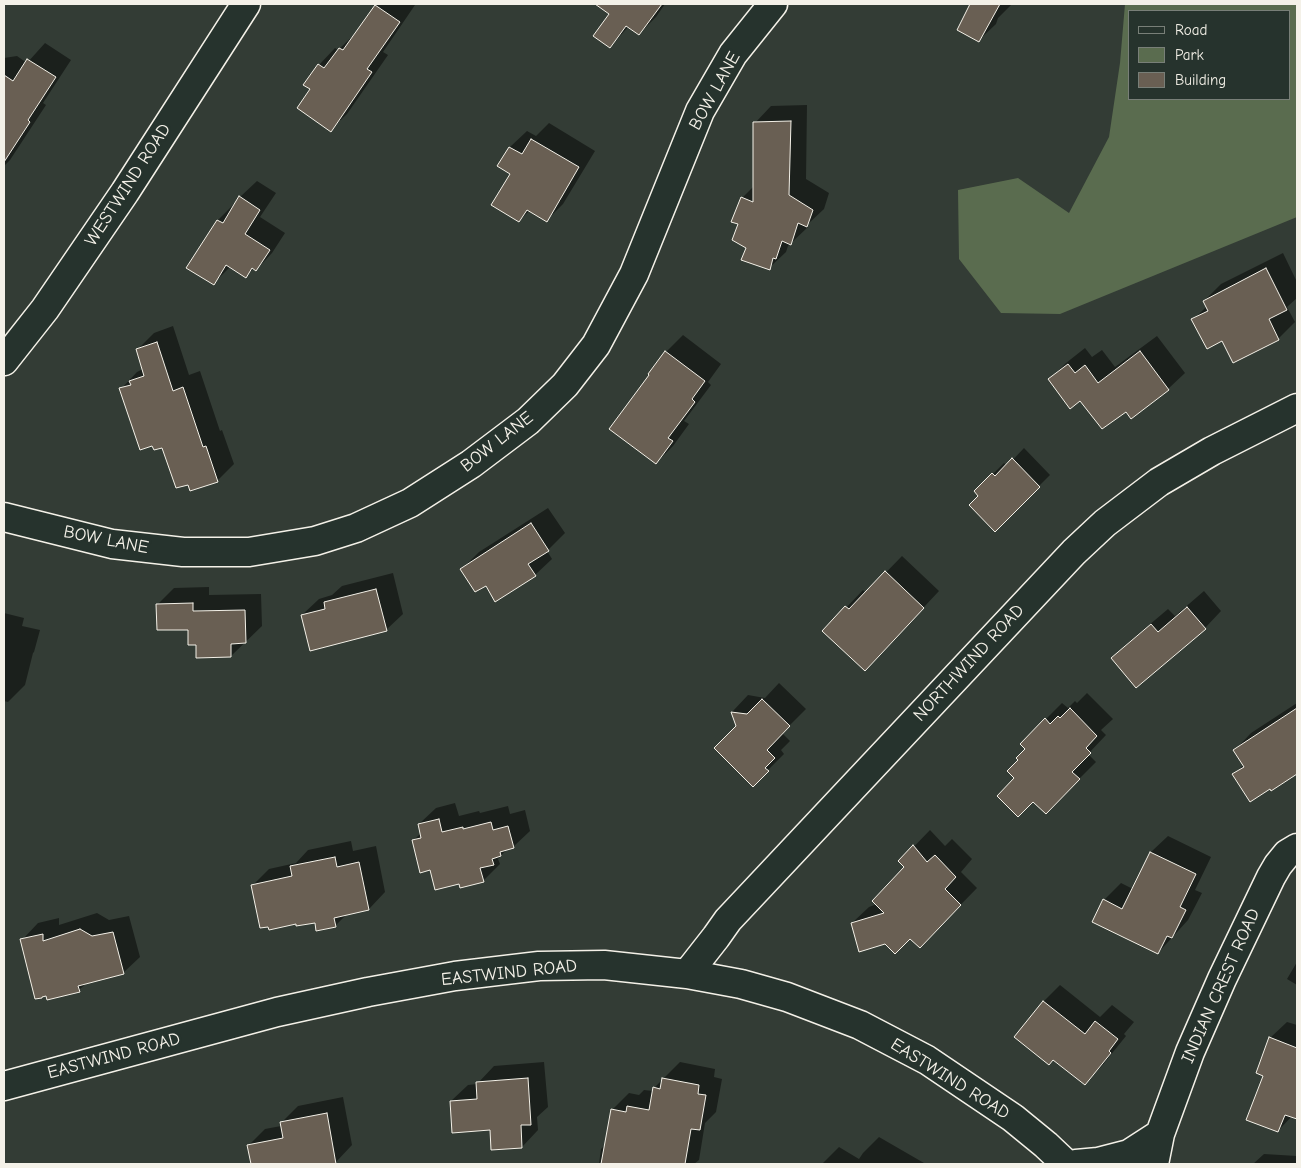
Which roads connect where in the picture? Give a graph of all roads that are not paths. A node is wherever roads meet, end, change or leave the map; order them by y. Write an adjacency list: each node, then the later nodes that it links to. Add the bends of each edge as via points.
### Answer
1 (246, 4): 3 (street, WESTWIND ROAD, via 125,192 45,309)
2 (773, 4): 5 (street, BOW LANE, via 733,54 700,111 634,274 596,345 565,385 528,421 477,460 410,503 356,528 315,541 249,552 183,552 112,544)
3 (4, 361)
4 (1297, 408): 7 (street, NORTHWIND ROAD, via 1159,482 1105,523 1074,552 728,920)
5 (4, 517)
6 (1297, 848): 9 (street, INDIAN CREST ROAD, via 1278,865 1254,911 1190,1052)
7 (686, 974): 8 (street, EASTWIND ROAD, via 604,965 539,966 455,976 277,1012); 10 (street, EASTWIND ROAD, via 787,997 860,1025 927,1060 1013,1118)
8 (4, 1086)
9 (1160, 1134): 11 (street, via 1129,1154); 12 (street, INDIAN CREST ROAD)
10 (1066, 1164)
11 (1076, 1164)
12 (1154, 1164)

